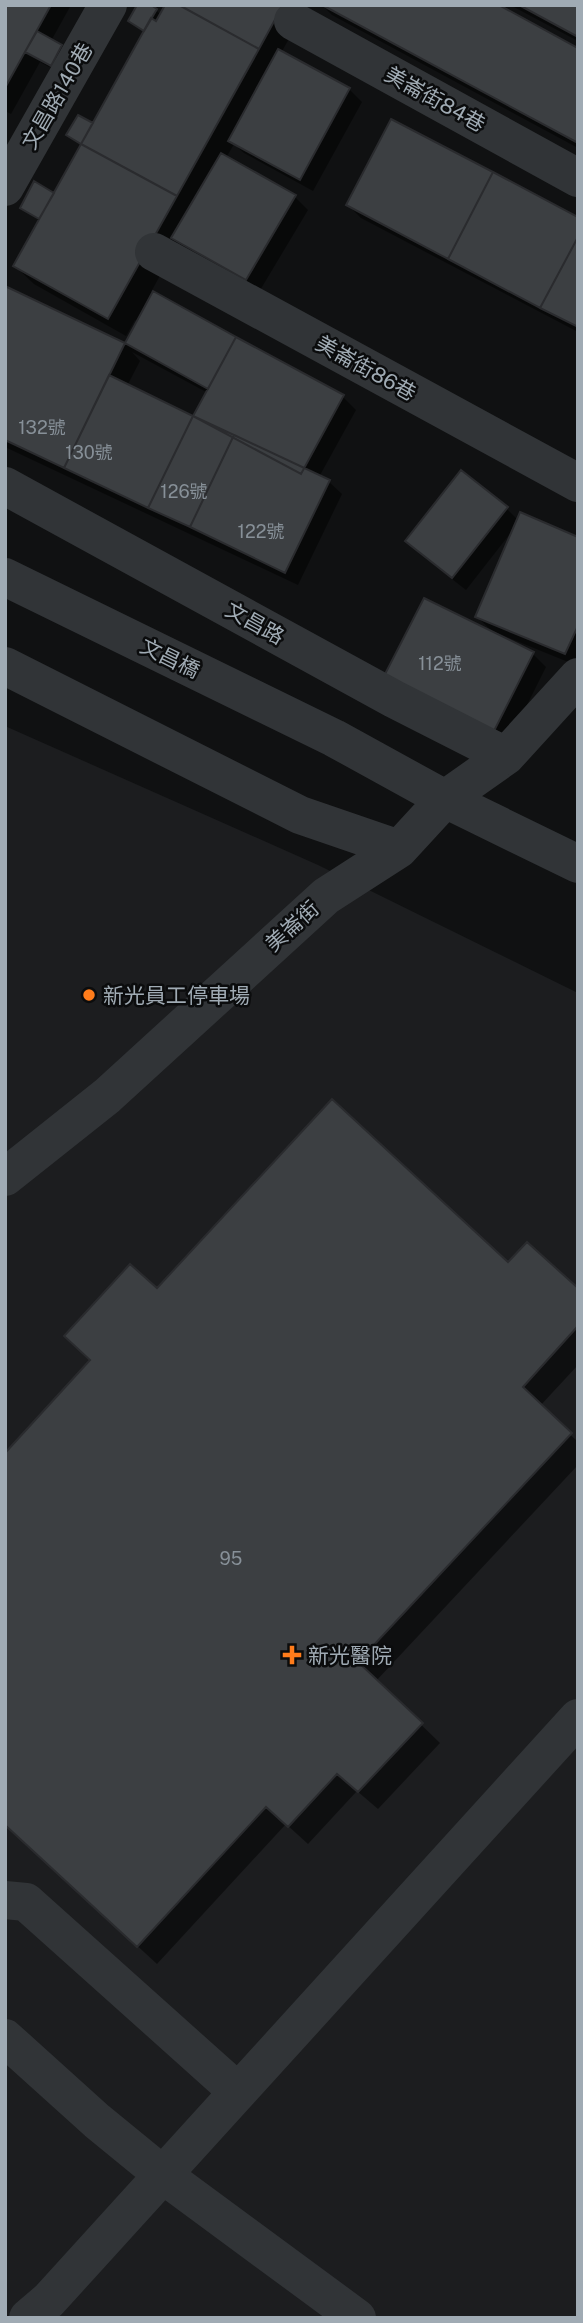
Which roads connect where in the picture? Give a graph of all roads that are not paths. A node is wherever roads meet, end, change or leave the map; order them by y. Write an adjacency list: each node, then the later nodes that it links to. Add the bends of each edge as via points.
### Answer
1 (108, 5): 4 (street, 文昌路140巷)
2 (293, 21): 3 (street, 美崙街84巷)
3 (578, 178)
4 (5, 187)
5 (154, 252): 6 (street, 美崙街86巷)
6 (578, 483)
7 (5, 486): 11 (street, 文昌路)
8 (5, 577): 12 (street, 文昌橋, via 334,738)
9 (5, 666): 13 (street, via 300,816)
10 (578, 677): 11 (street, 美崙街)
11 (506, 756): 12 (street, 美崙街)
12 (445, 799): 13 (street, 美崙街); 14 (street)
13 (399, 849): 15 (street, 美崙街, via 326,896 107,1096)
14 (578, 864)
15 (5, 1177)
16 (578, 1718): 19 (street)
17 (5, 1900): 19 (street, via 26,1902)
18 (5, 2038): 20 (street)
19 (237, 2091): 20 (street)
20 (163, 2175): 21 (street, via 50,2300); 22 (street)
21 (28, 2318)
22 (357, 2318)

